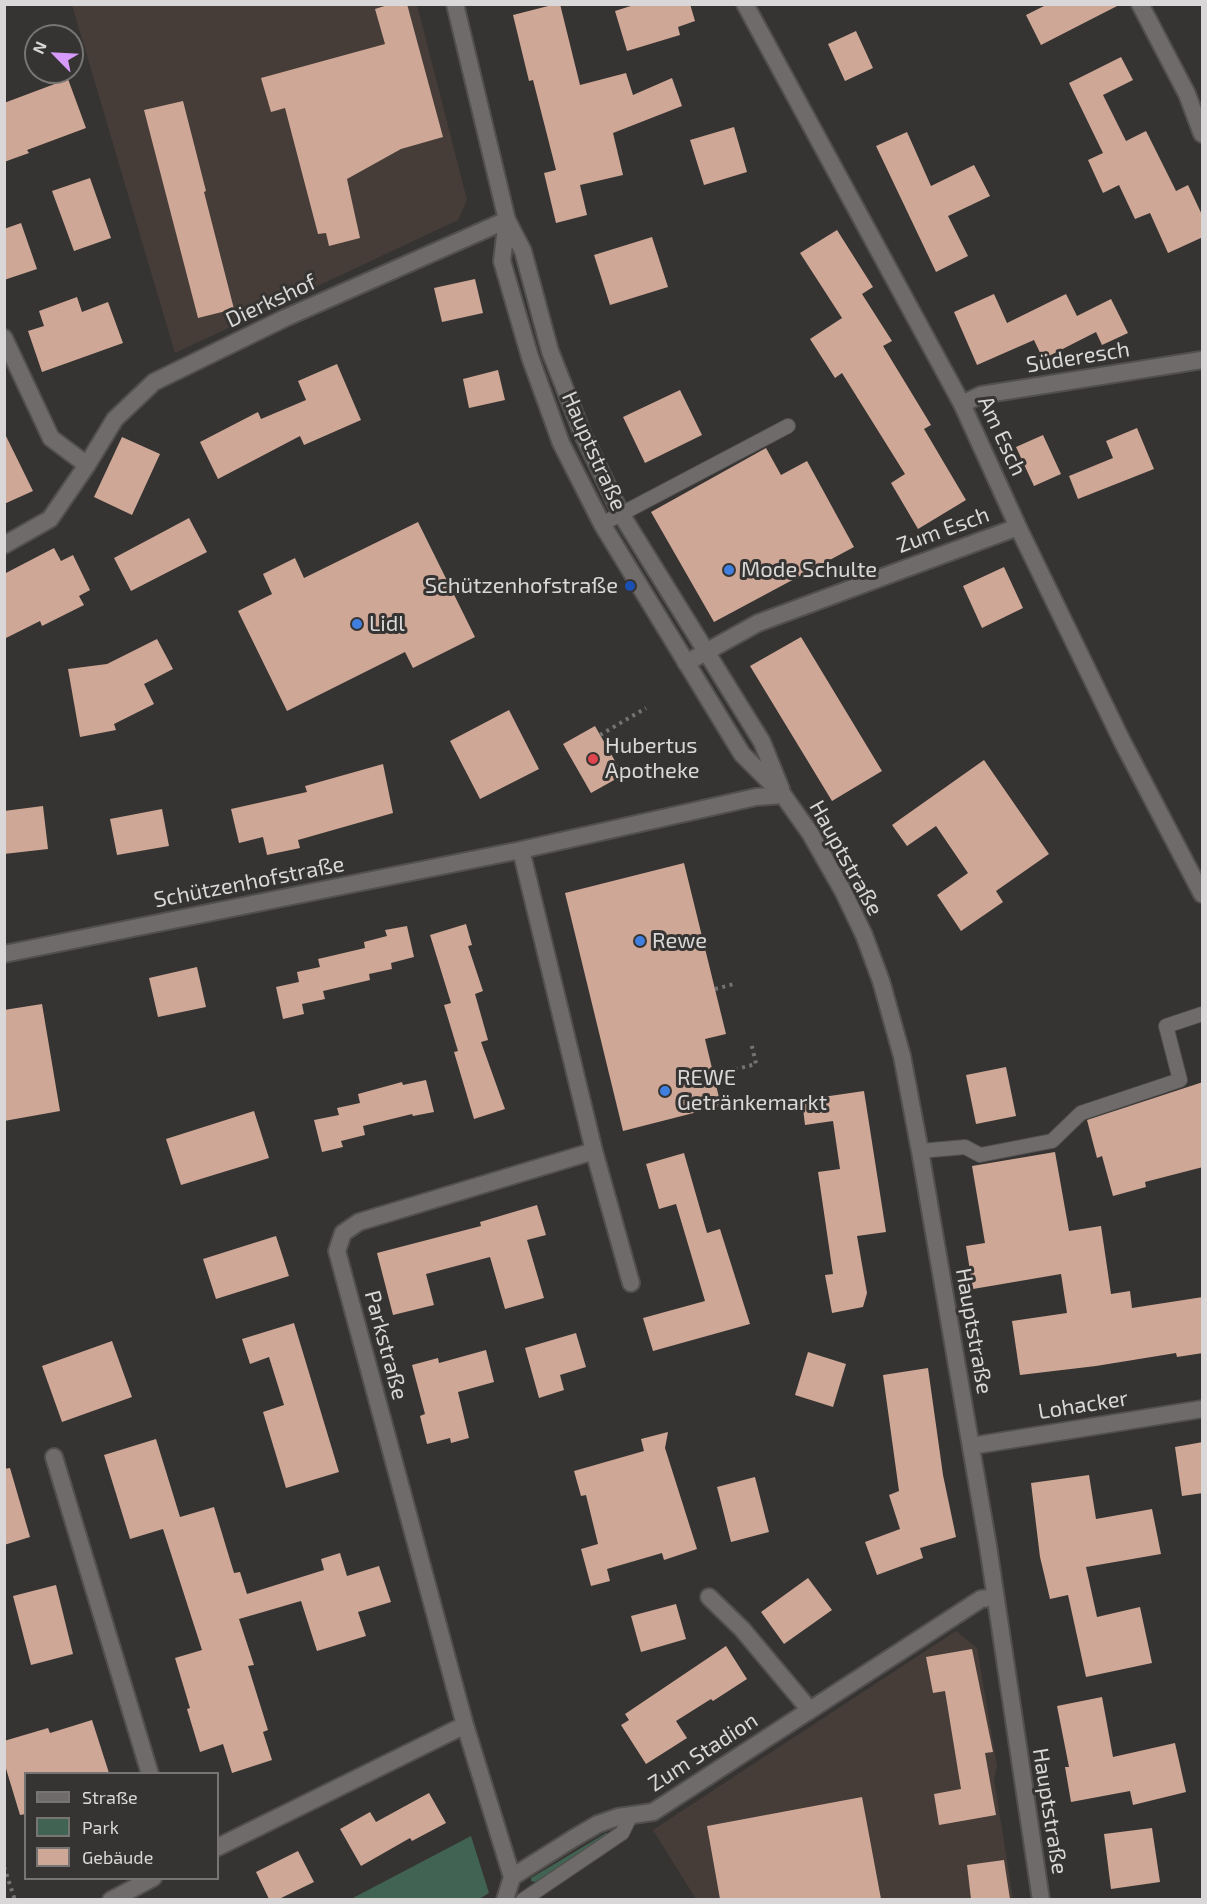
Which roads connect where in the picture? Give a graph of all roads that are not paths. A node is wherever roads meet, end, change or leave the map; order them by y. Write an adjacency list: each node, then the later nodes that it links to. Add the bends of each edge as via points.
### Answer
1 (455, 4): 5 (street, Hauptstraße)
2 (745, 4): 8 (street, Am Esch)
3 (1140, 4): 4 (street, via 1187,94)
4 (1203, 134)
5 (507, 220): 10 (street, Dierkshof, via 285,318 154,382 115,419); 11 (street, Hauptstraße, via 523,250 554,362); 12 (street, Hauptstraße, via 502,261 530,357 561,443)
6 (4, 338): 10 (street, via 51,438)
7 (1203, 360): 8 (street, Süderesch, via 981,395)
8 (962, 404): 13 (street, Am Esch)
9 (788, 426): 11 (lane)
10 (87, 465): 14 (street, Dierkshof, via 50,519)
11 (621, 514): 12 (lane); 15 (street, Hauptstraße)
12 (602, 525): 16 (street, Hauptstraße)
13 (1018, 527): 15 (street, Zum Esch, via 758,623); 19 (street, Am Esch, via 1123,743)
14 (4, 545)
15 (706, 651): 16 (street, Zum Esch); 17 (street, Hauptstraße, via 762,742)
16 (686, 663): 17 (street, Hauptstraße, via 742,754)
17 (783, 795): 18 (street, Schützenhofstraße, via 756,797); 23 (street, Hauptstraße, via 843,891 874,963 902,1056)
18 (521, 850): 20 (street, Schützenhofstraße); 22 (street)
19 (1203, 894)
20 (4, 954)
21 (1203, 1014): 23 (lane, via 1166,1026 1180,1080 1082,1113 1052,1142 980,1155 965,1147)
22 (594, 1151): 24 (street); 31 (street, Parkstraße, via 359,1222 343,1233 337,1251)
23 (920, 1151): 26 (street, Hauptstraße)
24 (631, 1282)
25 (1203, 1408): 26 (street, Lohacker)
26 (971, 1446): 29 (street, Hauptstraße)
27 (54, 1458): 32 (street)
28 (709, 1597): 30 (street, via 742,1629)
29 (995, 1597): 30 (street, Zum Stadion, via 981,1599); 40 (street, Hauptstraße)
30 (809, 1709): 33 (street, Zum Stadion, via 652,1812)
31 (465, 1725): 34 (street); 35 (street, Parkstraße)
32 (150, 1772)
33 (631, 1815): 35 (street, Zum Stadion, via 598,1824); 39 (lane, via 622,1833)
34 (219, 1846)
35 (512, 1877): 38 (street)
36 (149, 1880): 37 (street)
37 (111, 1899)
38 (505, 1899)
39 (523, 1899)
40 (1041, 1899)

